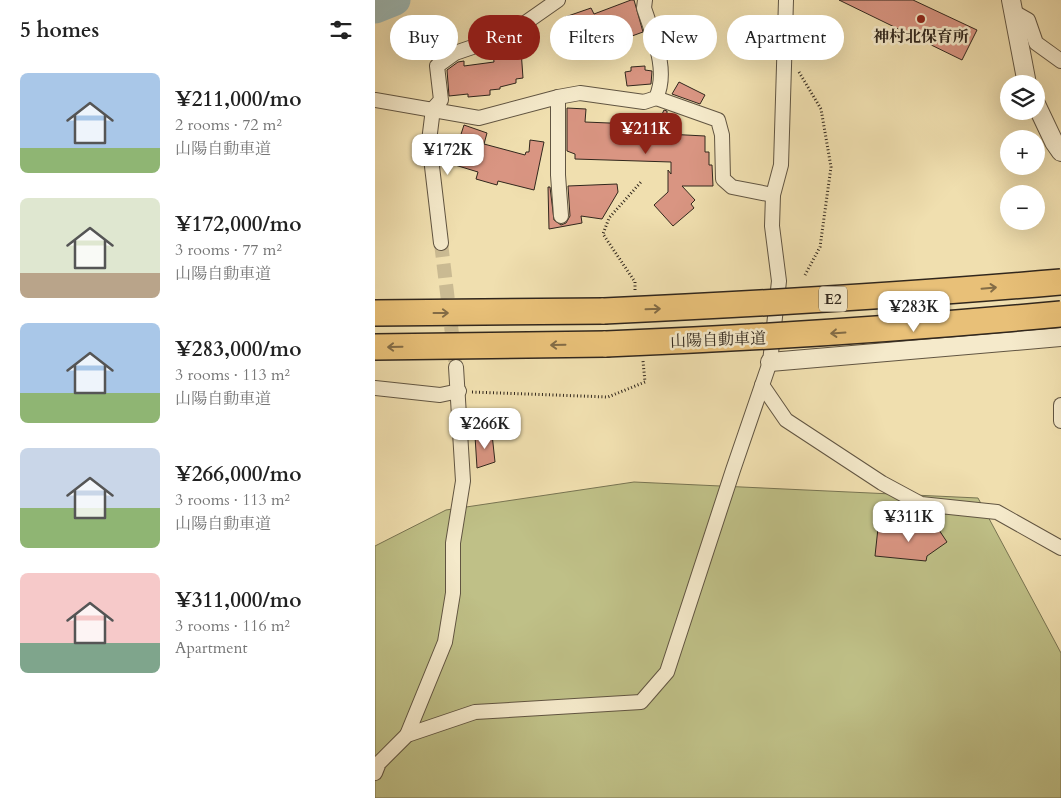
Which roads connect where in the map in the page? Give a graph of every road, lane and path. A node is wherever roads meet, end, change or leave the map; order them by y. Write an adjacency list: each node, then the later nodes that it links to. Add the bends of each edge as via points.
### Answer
1 (558, 0): 13 (street, via 508,35 455,53 437,66 441,100)
2 (645, 0): 11 (street, via 644,8 660,58 661,87)
3 (786, 0): 5 (street)
4 (1011, 5): 8 (street, via 1027,20 1036,44); 9 (street)
5 (785, 15)
6 (784, 60): 16 (street, via 781,165)
7 (789, 60): 19 (path, via 821,109 831,167 820,247)
8 (1061, 61)
9 (1025, 75)
10 (557, 97): 11 (street, via 580,93 644,102); 13 (street, via 479,118); 17 (street)
11 (656, 98): 16 (street, via 718,120 722,134 723,178 732,187)
12 (375, 100): 13 (street)
13 (433, 109): 18 (street, via 429,141)
14 (1044, 120): 15 (street)
15 (1061, 152)
16 (773, 195): 25 (street, via 772,226 779,281)
17 (561, 216)
18 (441, 243)
19 (805, 275)
20 (1061, 282): 21 (highway, 山陽自動車道 / E2, one-way to 20, bridge, via 604,311 765,304)
21 (375, 313)
22 (1061, 314): 24 (highway, 山陽自動車道 / E2, one-way to 24, bridge, via 778,337 606,344)
23 (1061, 337): 25 (street)
24 (375, 347)
25 (770, 362): 27 (street)
26 (456, 367): 29 (street)
27 (762, 385): 32 (street, via 786,420 881,483 921,504 997,512); 33 (street, via 667,672 641,702 475,712)
28 (375, 388): 29 (street, via 439,395)
29 (459, 391): 33 (street, via 463,480 453,543 450,613 445,642)
30 (1061, 405): 31 (street)
31 (1061, 421)
32 (1061, 548)
33 (407, 736): 34 (street, via 379,763)
34 (375, 772)

